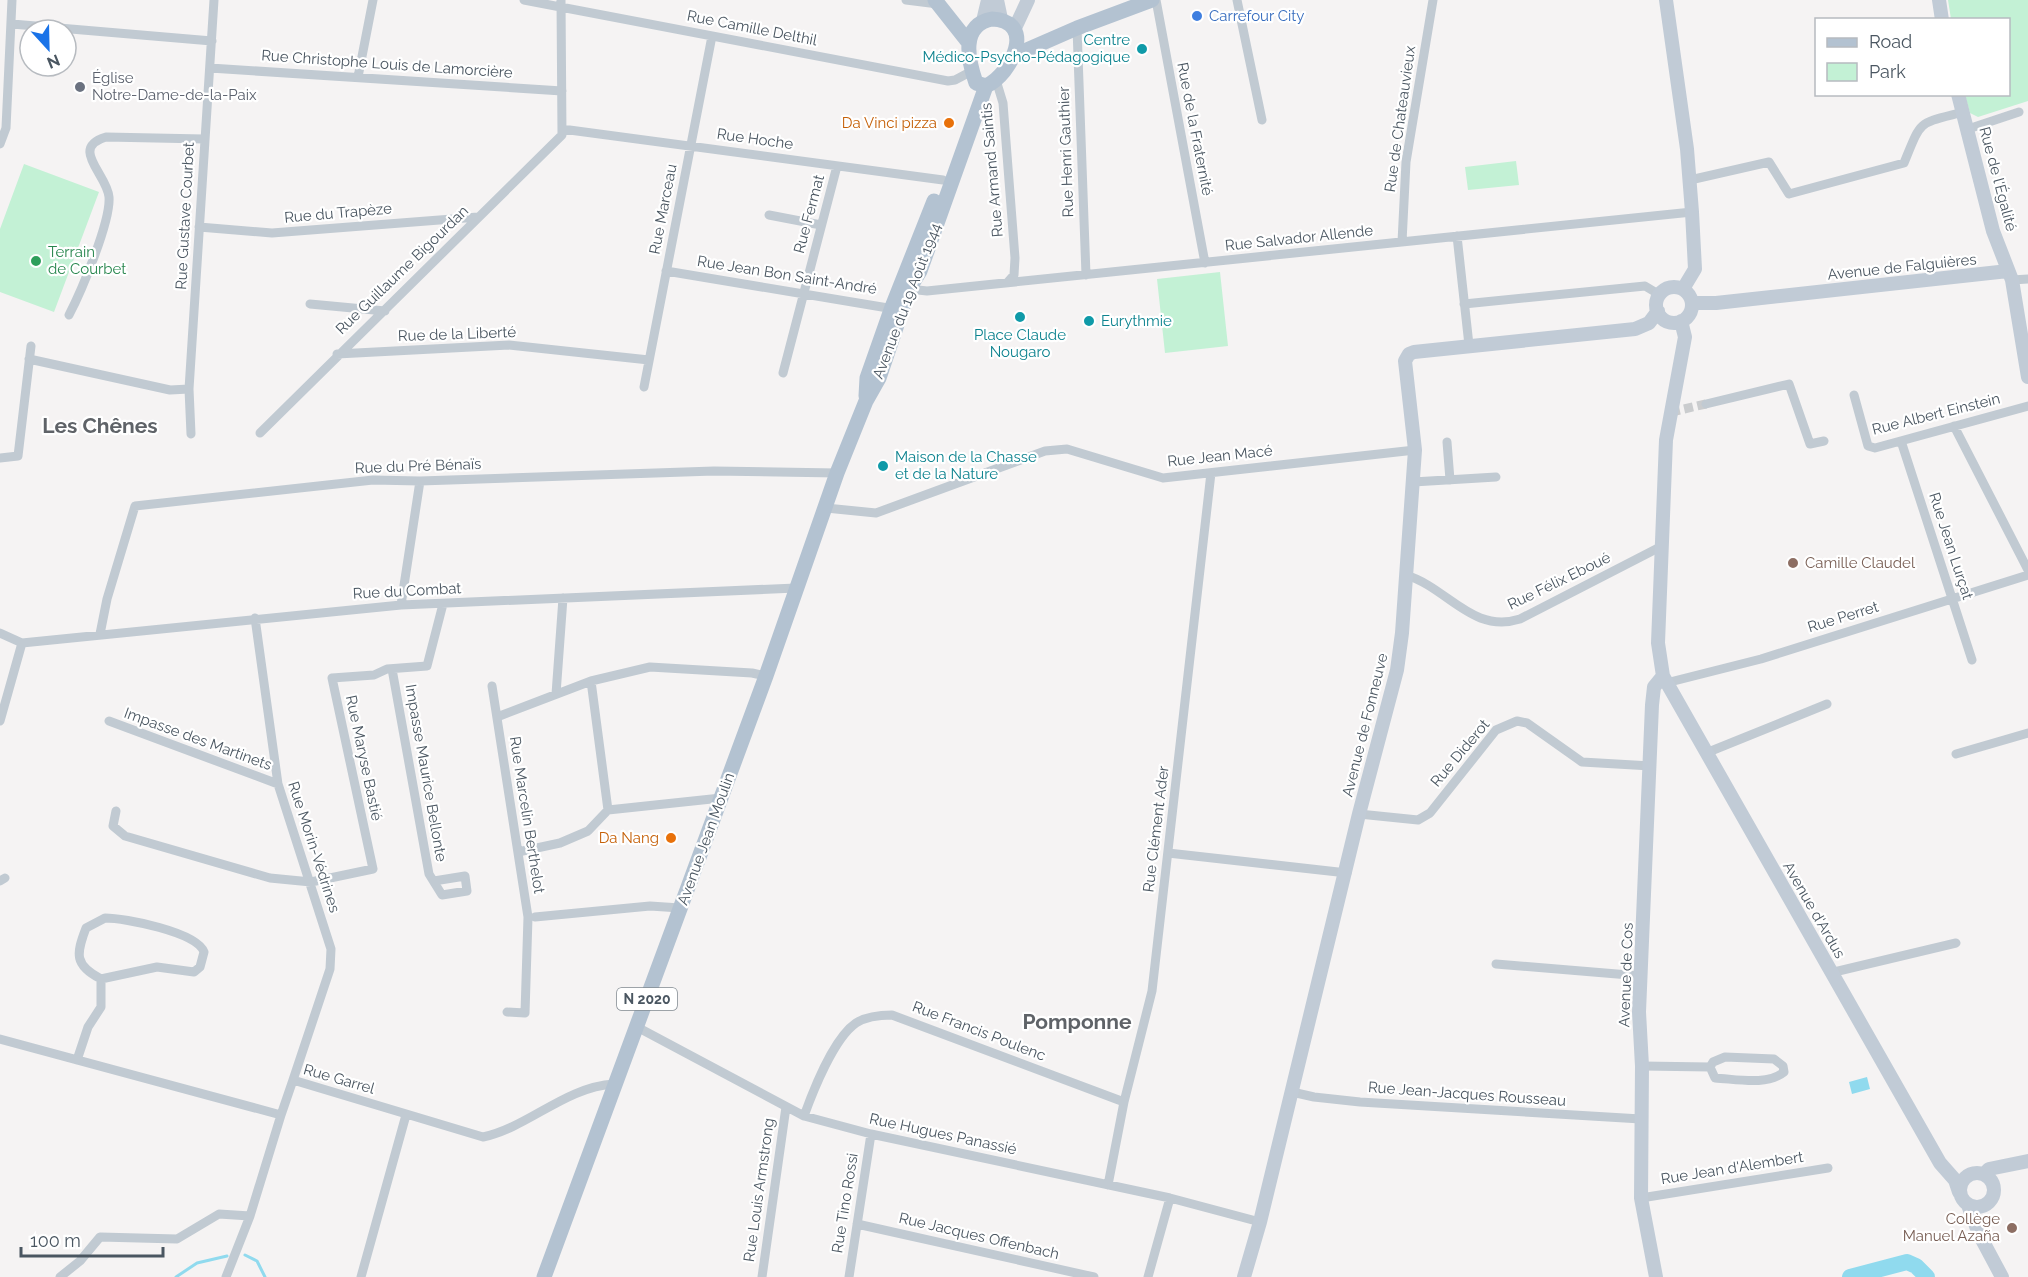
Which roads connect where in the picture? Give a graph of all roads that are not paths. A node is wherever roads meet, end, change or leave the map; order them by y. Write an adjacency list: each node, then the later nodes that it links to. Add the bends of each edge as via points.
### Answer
1 (12, 0): 19 (street)
2 (214, 0): 24 (street, Rue Gustave Courbet)
3 (373, 0): 28 (street)
4 (524, 0): 15 (street, Rue Camille Delthil)
5 (906, 0): 14 (street)
6 (988, 0): 18 (street)
7 (998, 0): 17 (street)
8 (1028, 0): 21 (street)
9 (1154, 0): 20 (main road); 51 (street, Rue de la Fraternité)
10 (1237, 0): 34 (street)
11 (1433, 0): 49 (street, Rue de Chateauvieux, via 1406,162)
12 (1666, 0): 42 (street)
13 (1939, 0): 16 (street)
14 (937, 2): 25 (main road)
15 (561, 4): 23 (street, Rue Camille Delthil); 30 (street)
16 (1942, 18)
17 (1001, 19): 18 (main road); 21 (main road)
18 (983, 21): 25 (main road, via 973,29)
19 (12, 24): 24 (street); 38 (street, via 6,128)
20 (1077, 28): 22 (main road); 53 (street, Rue Henri Gauthier)
21 (1015, 32): 22 (main road); 26 (main road)
22 (1062, 34): 26 (main road)
23 (712, 36): 29 (street, Rue Camille Delthil, via 948,81); 39 (street, Rue Marceau)
24 (212, 42): 27 (street, Rue Gustave Courbet)
25 (969, 43): 29 (main road)
26 (1013, 56): 29 (main road)
27 (210, 68): 28 (street, Rue Christophe Louis de Lamorcière); 37 (street, Rue Gustave Courbet)
28 (358, 77): 30 (street, Rue Christophe Louis de Lamorcière)
29 (983, 80): 41 (main road, Avenue du 19 Août 1944); 50 (street, Rue Armand Saintis, via 1003,103); 58 (main road, Avenue du 19 Août 1944, via 920,271)
30 (562, 91): 35 (street)
31 (1959, 96): 32 (street, Rue de l'Égalité)
32 (1963, 112): 36 (street, Rue de l'Égalité); 42 (street, via 1926,121 1918,129 1904,163 1789,194 1769,162)
33 (2019, 112): 36 (street)
34 (1262, 120)
35 (562, 129): 39 (street, Rue Hoche); 45 (street, Rue Guillaume Bigourdan, via 562,135)
36 (1968, 129): 54 (street, Rue de l'Égalité, via 1993,231)
37 (204, 139): 47 (street, Rue Gustave Courbet); 68 (street, via 95,140 89,149 91,162 105,182 108,214)
38 (0, 144)
39 (690, 146): 40 (street, Rue Hoche); 52 (street, Rue Marceau)
40 (837, 166): 41 (street, Rue Hoche); 46 (street, Rue Fermat)
41 (943, 180): 66 (main road, Avenue du 19 Août 1944)
42 (1690, 180): 43 (street)
43 (1692, 212): 48 (street, Rue Salvador Allende); 59 (street, via 1695,269)
44 (769, 215): 46 (street)
45 (478, 217): 47 (street, Rue du Trapèze, via 272,233); 65 (street, Rue Guillaume Bigourdan)
46 (821, 225): 60 (street, Rue Fermat)
47 (200, 227): 79 (street, Rue Gustave Courbet)
48 (1457, 236): 49 (street, Rue Salvador Allende); 64 (street)
49 (1402, 242): 51 (street, Rue Salvador Allende)
50 (1016, 258): 56 (street, Rue Armand Saintis); 57 (street, Rue Armand Saintis, via 1014,275)
51 (1205, 263): 53 (street, Rue Salvador Allende)
52 (666, 271): 60 (street, Rue Jean Bon Saint-André); 74 (street, Rue Marceau)
53 (1086, 275): 56 (street, Rue Salvador Allende)
54 (2010, 276): 55 (street); 62 (street, Avenue de Falguières); 75 (street)
55 (2028, 279)
56 (1030, 281): 57 (street, Rue Salvador Allende)
57 (1007, 283): 58 (street, Rue Salvador Allende, via 927,291)
58 (909, 289): 66 (main road, Avenue du 19 Août 1944)
59 (1683, 289): 61 (street, via 1668,288); 62 (street)
60 (804, 293): 66 (street, Rue Jean Bon Saint-André); 76 (street, Rue Fermat)
61 (1660, 295): 64 (street, via 1645,286); 67 (street)
62 (1692, 303): 69 (street, via 1689,314)
63 (310, 304): 65 (street)
64 (1464, 304): 70 (street)
65 (386, 311): 72 (street, Rue Guillaume Bigourdan)
66 (897, 311): 81 (main road, Avenue du 19 Août 1944, via 880,358 867,378)
67 (1658, 311): 69 (street, via 1670,322); 70 (street, Avenue de Fonneuve, via 1649,323 1635,328)
68 (69, 315)
69 (1681, 321): 99 (street, via 1686,337 1666,440)
70 (1469, 345): 90 (street, Avenue de Fonneuve, via 1414,352 1405,361)
71 (31, 346): 73 (street)
72 (337, 354): 74 (street, Rue de la Liberté, via 509,345); 85 (street, Rue Guillaume Bigourdan)
73 (29, 359): 79 (street, via 170,390); 91 (street, via 18,456)
74 (649, 360): 78 (street, Rue Marceau)
75 (2027, 360): 77 (street)
76 (783, 374)
77 (2028, 377)
78 (644, 387)
79 (189, 389): 86 (street, Rue Gustave Courbet)
80 (1854, 395): 88 (street, Rue Albert Einstein, via 1868,446 1875,448)
81 (866, 400): 92 (main road, Avenue Jean Moulin / N 2020)
82 (1706, 404): 87 (street, via 1789,384 1810,444)
83 (2028, 406): 84 (street, Rue Albert Einstein)
84 (1954, 426): 88 (street, Rue Albert Einstein); 100 (street)
85 (260, 433)
86 (191, 434)
87 (1824, 441)
88 (1901, 441): 105 (street, Rue Jean Lurçat)
89 (1447, 442): 95 (street)
90 (1415, 450): 93 (street, Rue Jean Macé); 97 (street, Avenue de Fonneuve)
91 (0, 458)
92 (837, 473): 96 (street, Rue du Pré Bénaïs, via 714,471); 98 (main road, Avenue Jean Moulin / N 2020)
93 (1211, 473): 98 (street, Rue Jean Macé, via 1163,478 1067,449 1056,450 876,513); 133 (street, Rue Clément Ader)
94 (1496, 477): 95 (street)
95 (1450, 480): 97 (street)
96 (420, 481): 107 (street); 110 (street, Rue du Pré Bénaïs, via 373,480 135,506)
97 (1413, 482): 101 (street, Avenue de Fonneuve)
98 (826, 508): 103 (main road, Avenue Jean Moulin / N 2020)
99 (1662, 546): 101 (street, Rue Félix Eboué, via 1506,623 1487,622); 115 (street, via 1658,643)
100 (2028, 570)
101 (1406, 575): 131 (street, Avenue de Fonneuve, via 1397,670)
102 (2028, 575): 105 (street, Rue Perret)
103 (796, 588): 104 (street, Rue du Combat); 114 (main road, Avenue Jean Moulin / N 2020)
104 (563, 598): 106 (street, Rue du Combat); 118 (street)
105 (1952, 599): 112 (street, Rue Jean Lurçat); 115 (street, Rue Perret, via 1761,659)
106 (442, 604): 107 (street, Rue du Combat); 113 (street, Rue Maryse Bastié, via 428,666)
107 (401, 605): 108 (street, Rue du Combat)
108 (255, 618): 110 (street, Rue du Combat); 127 (street, Rue Morin-Védrines)
109 (0, 633): 111 (street)
110 (100, 634): 111 (street, Rue du Combat)
111 (22, 643): 122 (street)
112 (1972, 660)
113 (392, 669): 135 (street, Impasse Maurice Bellonte, via 429,874); 136 (street, Rue Maryse Bastié, via 374,675 332,678 373,869)
114 (766, 676): 116 (street, via 650,668); 128 (main road, Avenue Jean Moulin / N 2020)
115 (1664, 680): 124 (street, Avenue d'Ardus); 126 (street, Avenue de Cos, via 1654,687)
116 (591, 681): 118 (street); 129 (street)
117 (492, 686): 120 (street, Rue Marcelin Berthelot)
118 (556, 694): 120 (street)
119 (1827, 704): 124 (street)
120 (497, 717): 132 (street, Rue Marcelin Berthelot)
121 (109, 721): 127 (street, Impasse des Martinets)
122 (0, 722)
123 (2028, 733): 125 (street)
124 (1706, 753): 141 (street, Avenue d'Ardus)
125 (1956, 754)
126 (1651, 766): 131 (street, Rue Diderot, via 1582,762 1527,723 1517,721 1496,730 1430,813 1418,820); 142 (street, Avenue de Cos)
127 (278, 784): 136 (street, Rue Morin-Védrines)
128 (722, 798): 129 (street); 137 (main road, Avenue Jean Moulin / N 2020)
129 (608, 810): 132 (street, via 588,831 560,843)
130 (116, 811): 136 (street, via 113,826 125,836 270,878)
131 (1359, 814): 134 (street, Avenue de Fonneuve)
132 (518, 852): 138 (street, Rue Marcelin Berthelot)
133 (1168, 853): 134 (street); 153 (street, Rue Clément Ader, via 1152,991)
134 (1347, 873): 152 (street, Avenue de Fonneuve)
135 (434, 881)
136 (311, 882): 150 (street, Rue Morin-Védrines, via 331,949 330,969)
137 (680, 908): 138 (street, via 650,906); 145 (main road, Avenue Jean Moulin / N 2020)
138 (531, 917): 144 (street, Rue Marcelin Berthelot, via 525,1013)
139 (1956, 943): 141 (street)
140 (1496, 964): 142 (street)
141 (1830, 973): 160 (street, Avenue d'Ardus)
142 (1641, 976): 148 (street, Avenue de Cos)
143 (101, 980): 143 (street, via 157,967 194,972 200,968 204,952 198,942 165,930 105,918 86,928 78,958 82,967); 147 (street, via 100,1007 88,1027)
144 (507, 1012)
145 (637, 1028): 151 (main road, Avenue Jean Moulin / N 2020); 154 (street, Rue Hugues Panassié)
146 (0, 1039): 147 (street)
147 (77, 1060): 155 (street)
148 (1642, 1066): 149 (street); 158 (street, Avenue de Cos)
149 (1710, 1067): 149 (street, via 1715,1078 1757,1080 1778,1077 1784,1072 1784,1066 1774,1059 1725,1057)
150 (293, 1080): 155 (street, Rue Garrel); 156 (street, Rue Garrel)
151 (614, 1083): 156 (street, Rue Garrel, via 599,1084 574,1094 483,1137); 178 (main road, Avenue Jean Moulin / N 2020)
152 (1292, 1092): 158 (street, Rue Jean-Jacques Rousseau, via 1360,1102); 171 (street, Avenue de Fonneuve)
153 (1124, 1102): 157 (street, Rue Francis Poulenc, via 892,1015 874,1016 850,1029); 164 (street, Rue Clément Ader)
154 (786, 1107): 157 (street, Rue Hugues Panassié); 179 (street, Rue Louis Armstrong)
155 (280, 1115): 170 (street, Rue Garrel)
156 (406, 1115): 177 (street)
157 (804, 1116): 159 (street, Rue Hugues Panassié)
158 (1641, 1119): 168 (street, Avenue de Cos)
159 (871, 1134): 164 (street, Rue Hugues Panassié); 172 (street, Rue Tino Rossi)
160 (1939, 1158): 163 (street, via 1953,1167); 165 (street, Avenue d'Ardus)
161 (2028, 1162): 163 (street); 166 (street, via 2004,1173)
162 (1828, 1168): 168 (street, Rue Jean d'Alembert)
163 (1979, 1173): 165 (street, via 1965,1177); 166 (street, via 1991,1179)
164 (1108, 1185): 167 (street, Rue Hugues Panassié)
165 (1959, 1192): 169 (street)
166 (1992, 1195): 169 (street, via 1979,1207); 173 (street)
167 (1170, 1198): 171 (street, Rue Hugues Panassié); 182 (street)
168 (1641, 1198): 184 (street, Avenue de Cos)
169 (1968, 1205): 173 (street)
170 (249, 1216): 175 (street, via 219,1214 177,1239 100,1237 80,1262); 176 (street, Rue Garrel)
171 (1260, 1222): 183 (street, Avenue de Fonneuve)
172 (857, 1224): 174 (street, Rue Jacques Offenbach); 180 (street, Rue Tino Rossi)
173 (1983, 1240): 185 (street)
174 (1065, 1274): 181 (street, Rue Jacques Offenbach)
175 (60, 1277)
176 (226, 1277)
177 (361, 1277)
178 (544, 1277)
179 (762, 1277)
180 (849, 1277)
181 (1094, 1277)
182 (1149, 1277)
183 (1244, 1277)
184 (1656, 1277)
185 (2002, 1277)

